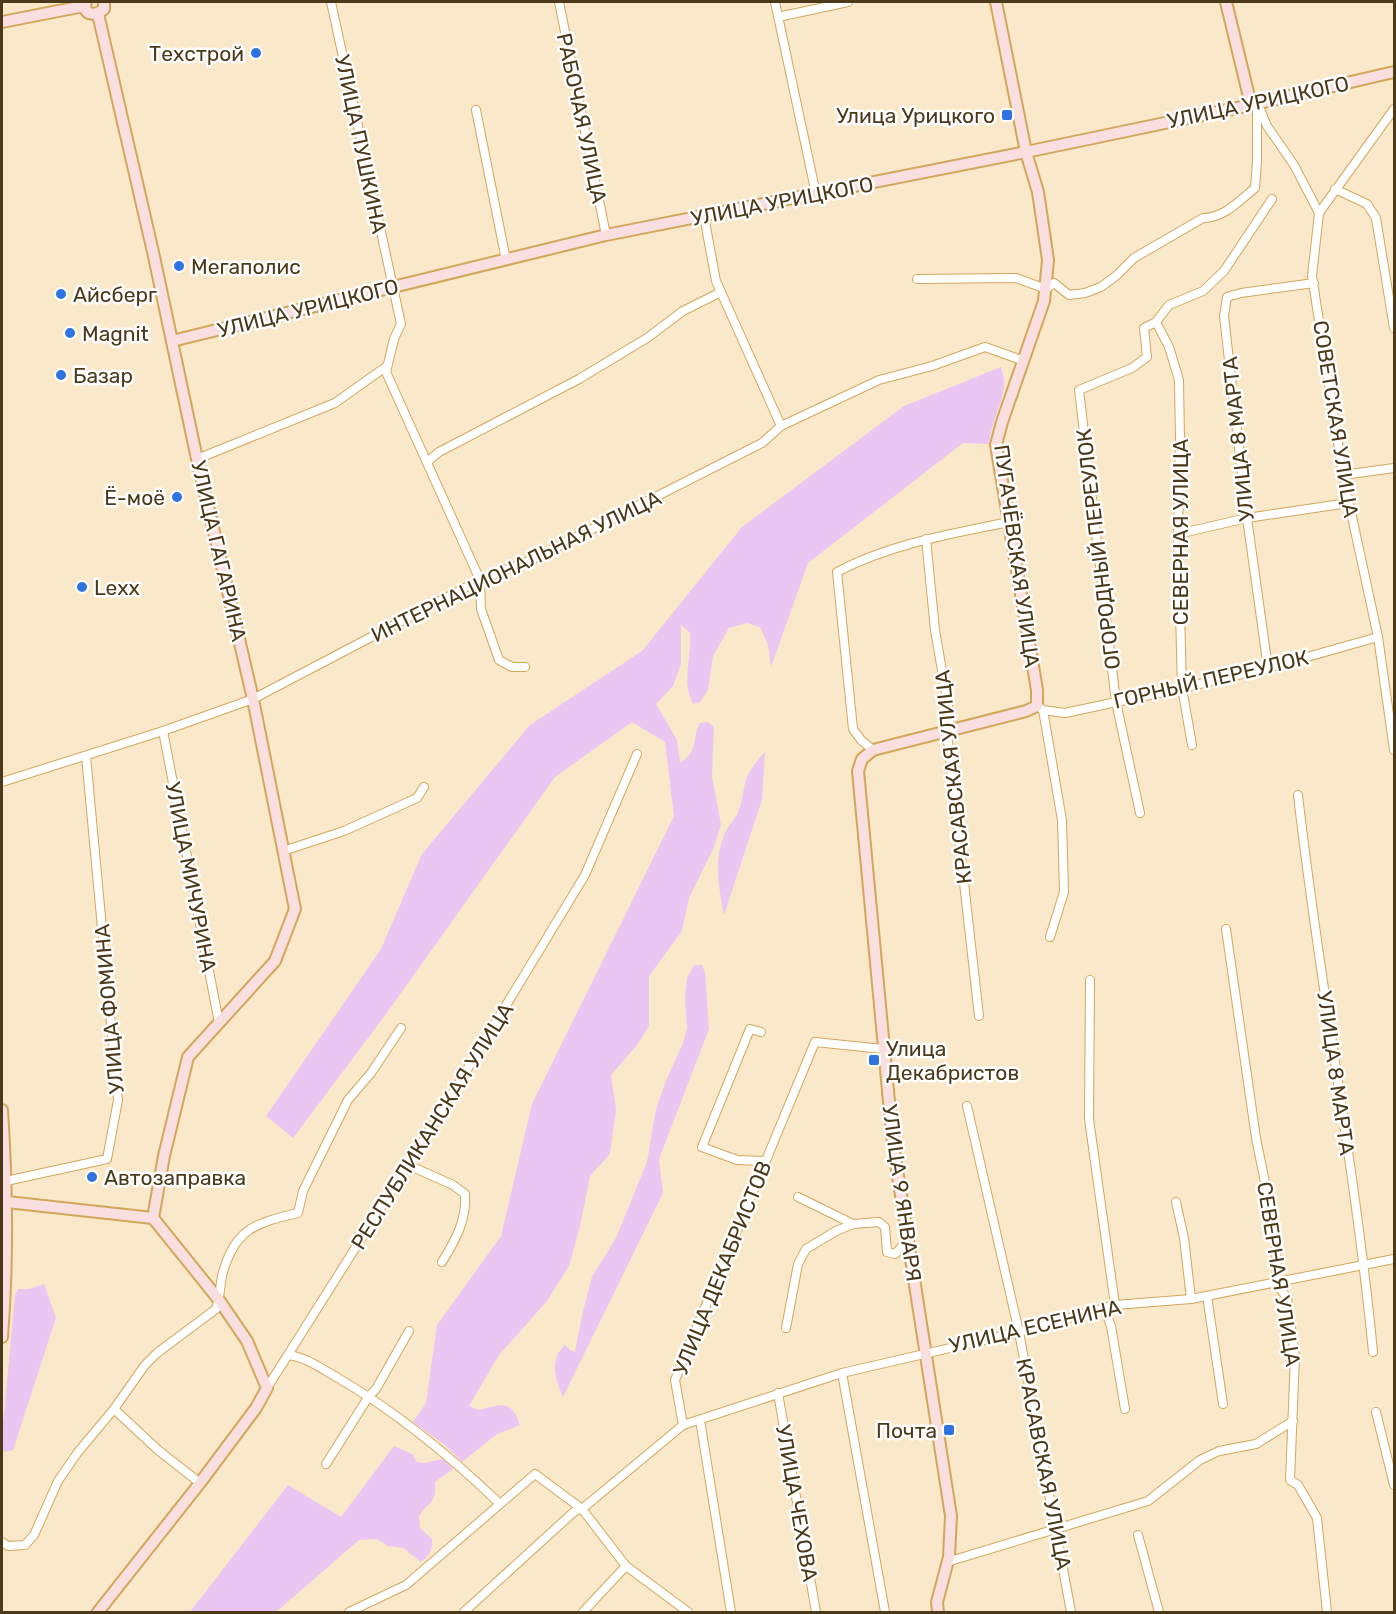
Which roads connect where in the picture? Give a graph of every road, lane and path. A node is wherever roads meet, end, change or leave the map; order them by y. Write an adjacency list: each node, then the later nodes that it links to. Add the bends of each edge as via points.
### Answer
1 (104, 2): 9 (street, via 104,9)
2 (331, 2): 26 (street, УЛИЦА ПУШКИНА)
3 (559, 2): 22 (street, РАБОЧАЯ УЛИЦА)
4 (775, 2): 10 (street)
5 (848, 2): 10 (street)
6 (996, 2): 16 (street, ПУГАЧЁВСКАЯ УЛИЦА)
7 (1226, 2): 13 (street)
8 (85, 4): 9 (street, via 87,11); 11 (street)
9 (98, 14): 31 (street, УЛИЦА ГАГАРИНА)
10 (778, 17): 18 (street)
11 (2, 21)
12 (1395, 72): 13 (street, УЛИЦА УРИЦКОГО)
13 (1254, 104): 16 (street, УЛИЦА УРИЦКОГО); 20 (street, via 1294,165); 27 (street, via 1255,188 1215,218 1203,218 1134,258 1101,287 1069,295 1054,283)
14 (1395, 109): 17 (street, СОВЕТСКАЯ УЛИЦА)
15 (476, 110): 23 (street)
16 (1026, 152): 18 (street, УЛИЦА УРИЦКОГО); 27 (street, ПУГАЧЁВСКАЯ УЛИЦА, via 1038,192 1048,260)
17 (1335, 189): 20 (street, СОВЕТСКАЯ УЛИЦА); 30 (street, via 1367,204 1376,218)
18 (816, 194): 21 (street, УЛИЦА УРИЦКОГО)
19 (1272, 199): 29 (street, via 1224,271 1203,291 1169,305)
20 (1319, 213): 25 (street, СОВЕТСКАЯ УЛИЦА)
21 (704, 216): 22 (street, УЛИЦА УРИЦКОГО); 28 (street)
22 (606, 235): 23 (street, УЛИЦА УРИЦКОГО)
23 (506, 260): 26 (street, УЛИЦА УРИЦКОГО)
24 (917, 279): 27 (street, via 1016,278)
25 (1314, 283): 38 (street, СОВЕТСКАЯ УЛИЦА); 40 (street, УЛИЦА 8 МАРТА, via 1227,297 1224,316)
26 (392, 287): 31 (street, УЛИЦА УРИЦКОГО); 33 (street, УЛИЦА ПУШКИНА, via 401,324)
27 (1046, 289): 32 (street, ПУГАЧЁВСКАЯ УЛИЦА)
28 (721, 292): 34 (street); 36 (street, via 683,311 579,379)
29 (1156, 322): 42 (street, СЕВЕРНАЯ УЛИЦА, via 1179,380); 52 (street, ОГОРОДНЫЙ ПЕРЕУЛОК, via 1144,328 1147,357 1132,368 1079,390)
30 (1395, 328)
31 (172, 341): 35 (street, УЛИЦА ГАГАРИНА)
32 (1024, 361): 34 (street, ИНТЕРНАЦИОНАЛЬНАЯ УЛИЦА, via 985,347 879,380); 41 (street, ПУГАЧЁВСКАЯ УЛИЦА, via 996,445)
33 (387, 366): 35 (street, via 335,403); 36 (street, via 386,372)
34 (781, 426): 44 (street, ИНТЕРНАЦИОНАЛЬНАЯ УЛИЦА, via 762,443 529,561)
35 (197, 459): 51 (street, УЛИЦА ГАГАРИНА)
36 (426, 462): 44 (street)
37 (1395, 468): 38 (street)
38 (1343, 475): 39 (street, СОВЕТСКАЯ УЛИЦА)
39 (1348, 503): 40 (street); 45 (street, СОВЕТСКАЯ УЛИЦА)
40 (1246, 518): 42 (street); 47 (street, УЛИЦА 8 МАРТА)
41 (1009, 522): 43 (street); 53 (street, ПУГАЧЁВСКАЯ УЛИЦА)
42 (1178, 534): 50 (street, СЕВЕРНАЯ УЛИЦА)
43 (926, 539): 55 (street, КРАСАВСКАЯ УЛИЦА, via 935,630 950,717); 57 (street, via 861,559 837,572 854,729)
44 (480, 580): 46 (street, via 482,609 499,660 512,667); 51 (street, ИНТЕРНАЦИОНАЛЬНАЯ УЛИЦА)
45 (1377, 636): 47 (street, ГОРНЫЙ ПЕРЕУЛОК); 49 (street, СОВЕТСКАЯ УЛИЦА)
46 (525, 667)
47 (1268, 668): 50 (street, ГОРНЫЙ ПЕРЕУЛОК)
48 (1395, 677): 49 (street)
49 (1385, 683): 58 (street, СОВЕТСКАЯ УЛИЦА)
50 (1182, 688): 52 (street, ГОРНЫЙ ПЕРЕУЛОК); 56 (street, СЕВЕРНАЯ УЛИЦА)
51 (253, 699): 54 (street, ИНТЕРНАЦИОНАЛЬНАЯ УЛИЦА); 65 (street, УЛИЦА ГАГАРИНА)
52 (1116, 702): 53 (street, ГОРНЫЙ ПЕРЕУЛОК, via 1065,713); 64 (street, ОГОРОДНЫЙ ПЕРЕУЛОК)
53 (1040, 708): 55 (street, ГОРНЫЙ ПЕРЕУЛОК); 67 (street, ПУГАЧЁВСКАЯ УЛИЦА, via 1062,820 1064,892)
54 (163, 731): 60 (street, ИНТЕРНАЦИОНАЛЬНАЯ УЛИЦА); 70 (street, УЛИЦА МИЧУРИНА)
55 (947, 732): 57 (street, ГОРНЫЙ ПЕРЕУЛОК); 69 (street, КРАСАВСКАЯ УЛИЦА)
56 (1192, 745)
57 (873, 750): 73 (street, УЛИЦА 9 ЯНВАРЯ, via 862,759 858,771)
58 (1395, 750)
59 (637, 754): 77 (street, РЕСПУБЛИКАНСКАЯ УЛИЦА, via 585,875)
60 (86, 756): 61 (street, ИНТЕРНАЦИОНАЛЬНАЯ УЛИЦА); 78 (street, УЛИЦА ФОМИНА, via 118,1100 107,1159)
61 (2, 782)
62 (424, 787): 65 (street, via 417,798 344,831)
63 (1298, 795): 87 (street, УЛИЦА 8 МАРТА)
64 (1140, 813)
65 (283, 851): 70 (street, УЛИЦА ГАГАРИНА, via 295,909 275,961)
66 (1226, 929): 88 (street, СЕВЕРНАЯ УЛИЦА, via 1255,1127 1276,1236)
67 (1050, 937)
68 (1090, 980): 93 (street, via 1089,1119)
69 (979, 1016)
70 (219, 1023): 82 (street, УЛИЦА ГАГАРИНА, via 188,1057)
71 (401, 1028): 92 (street, via 348,1100 303,1191 298,1213 255,1225 235,1245 224,1268)
72 (761, 1032): 76 (street, via 750,1029 702,1147 737,1160)
73 (883, 1049): 76 (street, УЛИЦА ДЕКАБРИСТОВ, via 816,1042); 84 (street, УЛИЦА 9 ЯНВАРЯ)
74 (967, 1106): 97 (street, КРАСАВСКАЯ УЛИЦА)
75 (2, 1110): 78 (street)
76 (766, 1161): 112 (street, УЛИЦА ДЕКАБРИСТОВ, via 675,1380)
77 (408, 1165): 86 (street, via 465,1194 461,1226); 101 (street, РЕСПУБЛИКАНСКАЯ УЛИЦА)
78 (5, 1176): 80 (street)
79 (798, 1197): 83 (street)
80 (7, 1202): 82 (street); 89 (street)
81 (1176, 1202): 91 (street)
82 (153, 1218): 92 (street)
83 (853, 1224): 84 (street, via 879,1222 885,1227 887,1252 895,1254); 95 (street, via 806,1249 798,1264)
84 (908, 1240): 99 (street, УЛИЦА 9 ЯНВАРЯ)
85 (1395, 1259): 87 (street, УЛИЦА ЕСЕНИНА)
86 (442, 1262)
87 (1364, 1266): 88 (street, УЛИЦА ЕСЕНИНА); 100 (street, УЛИЦА 8 МАРТА)
88 (1277, 1284): 90 (street, УЛИЦА ЕСЕНИНА); 111 (street, СЕВЕРНАЯ УЛИЦА, via 1287,1298 1295,1356)
89 (4, 1292): 98 (street)
90 (1208, 1296): 91 (street, УЛИЦА ЕСЕНИНА); 106 (street)
91 (1191, 1299): 93 (street, УЛИЦА ЕСЕНИНА)
92 (219, 1300): 103 (street, via 247,1341); 107 (street, via 216,1309 145,1365)
93 (1115, 1305): 94 (street, УЛИЦА ЕСЕНИНА)
94 (1104, 1308): 97 (street, УЛИЦА ЕСЕНИНА); 108 (street, via 1112,1326)
95 (786, 1328)
96 (409, 1330): 105 (street)
97 (1019, 1332): 99 (street, УЛИЦА ЕСЕНИНА); 118 (street, КРАСАВСКАЯ УЛИЦА)
98 (2, 1337)
99 (925, 1352): 102 (street, УЛИЦА ЕСЕНИНА); 121 (street, УЛИЦА 9 ЯНВАРЯ, via 951,1516)
100 (1373, 1352)
101 (288, 1355): 103 (street, РЕСПУБЛИКАНСКАЯ УЛИЦА); 105 (street, via 309,1361)
102 (842, 1372): 104 (street, УЛИЦА ЕСЕНИНА); 130 (street)
103 (267, 1388): 114 (street, РЕСПУБЛИКАНСКАЯ УЛИЦА)
104 (778, 1393): 110 (street, УЛИЦА ЕСЕНИНА); 129 (street, УЛИЦА ЧЕХОВА)
105 (369, 1396): 113 (street); 116 (street, via 445,1452)
106 (1223, 1404)
107 (114, 1409): 114 (street); 120 (street, via 58,1481 34,1535 25,1545 8,1546)
108 (1125, 1409)
109 (1376, 1412): 115 (street)
110 (700, 1420): 112 (street, УЛИЦА ЕСЕНИНА); 128 (street)
111 (1293, 1420): 118 (street, via 1256,1444 1219,1451 1200,1460 1148,1501); 134 (street, СЕВЕРНАЯ УЛИЦА, via 1290,1480 1298,1485 1317,1518)
112 (683, 1425): 117 (street)
113 (326, 1464)
114 (200, 1483): 123 (street, РЕСПУБЛИКАНСКАЯ УЛИЦА)
115 (1395, 1485)
116 (499, 1503): 117 (street, via 536,1474); 124 (street, via 406,1584)
117 (582, 1509): 122 (street); 125 (street, via 544,1537)
118 (1056, 1529): 121 (street); 132 (street, КРАСАВСКАЯ УЛИЦА)
119 (1138, 1535): 133 (street)
120 (2, 1542)
121 (947, 1562): 131 (street, УЛИЦА 9 ЯНВАРЯ)
122 (626, 1566): 126 (street); 127 (street)
123 (98, 1612)
124 (350, 1612)
125 (464, 1612)
126 (583, 1612)
127 (688, 1612)
128 (731, 1612)
129 (816, 1612)
130 (885, 1612)
131 (938, 1612)
132 (1071, 1612)
133 (1159, 1612)
134 (1326, 1612)

